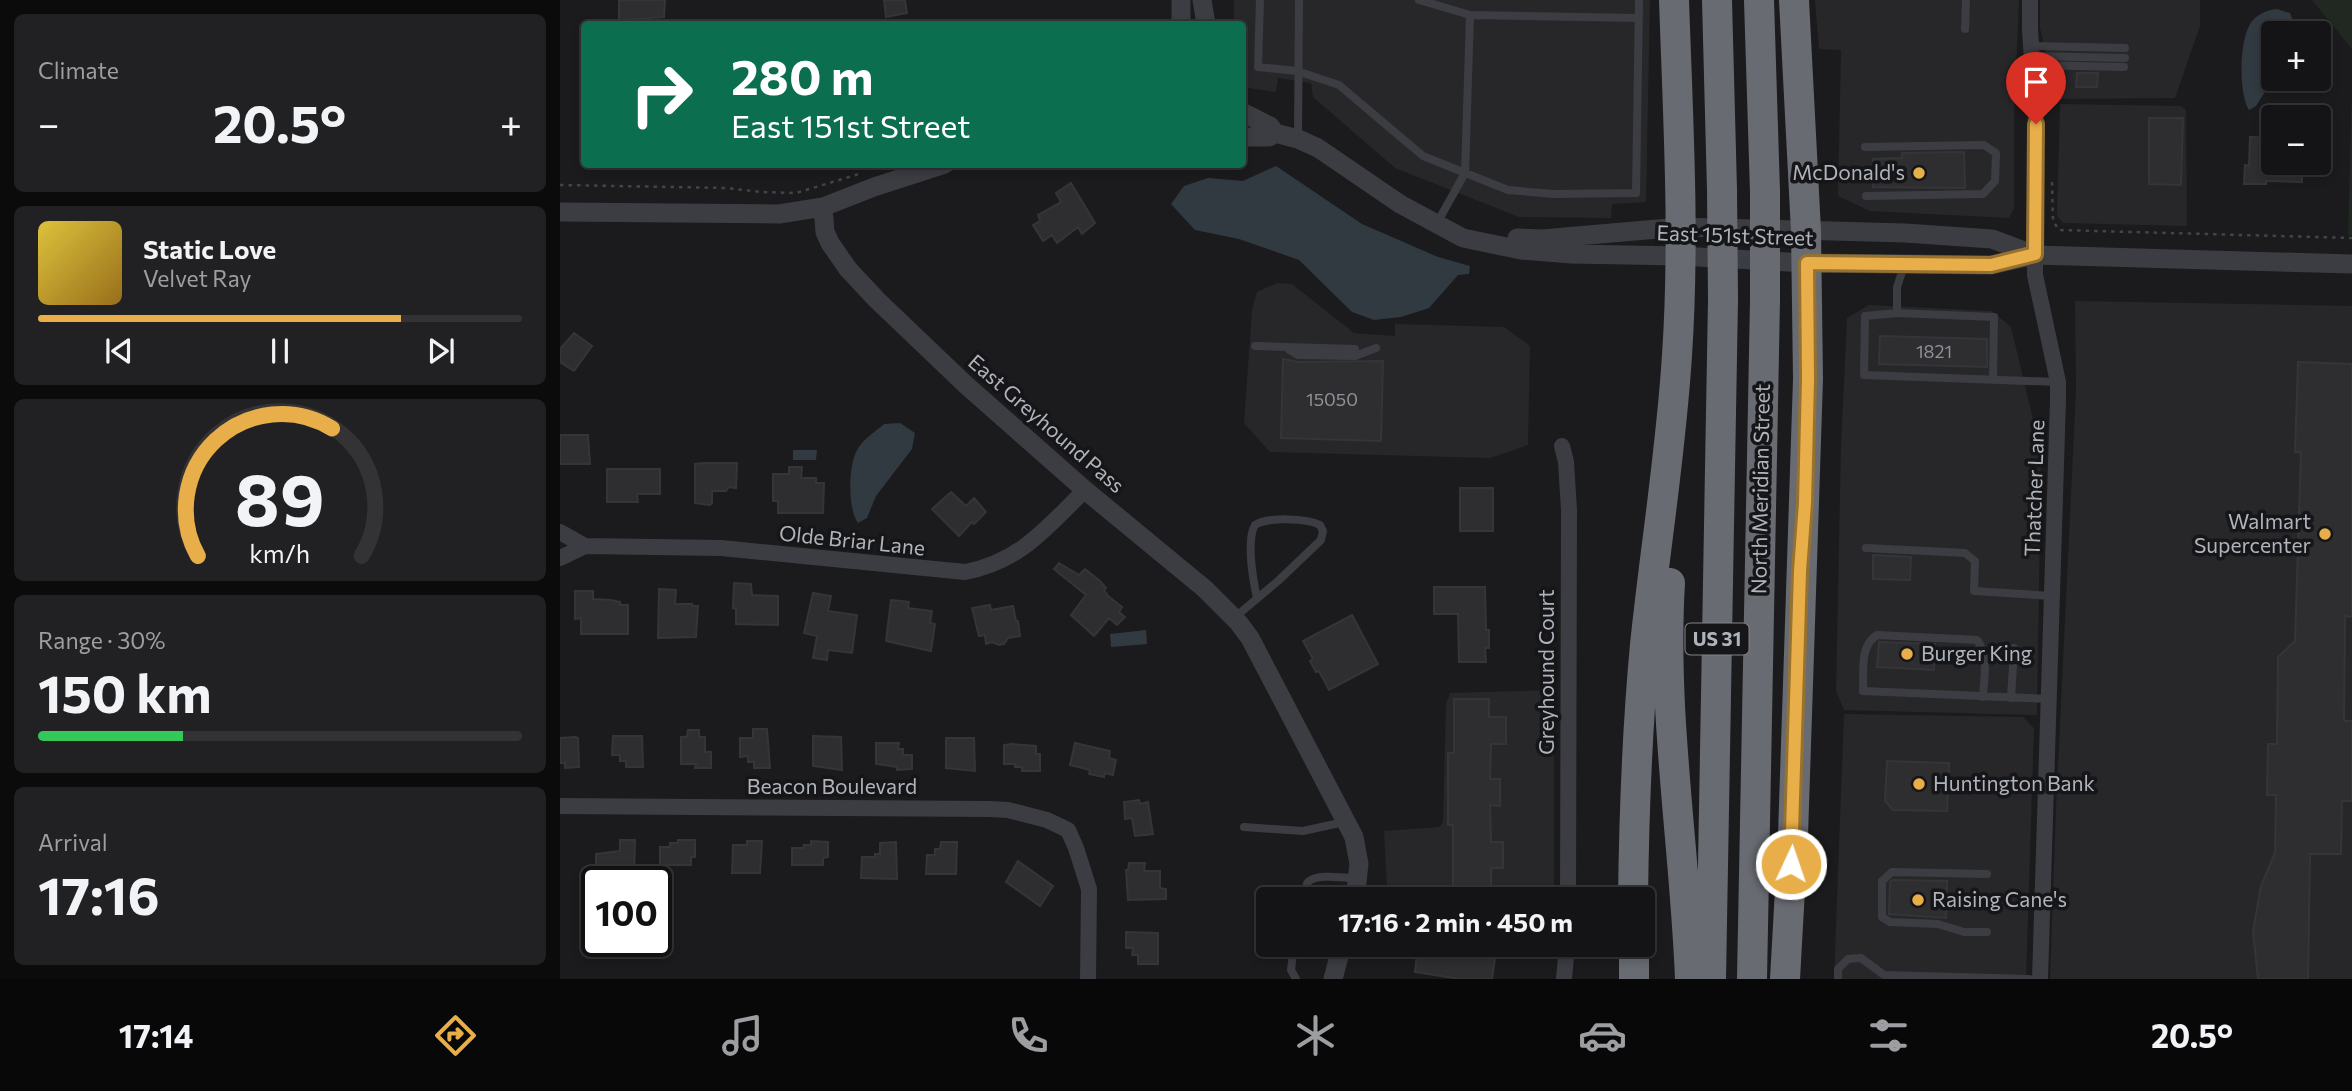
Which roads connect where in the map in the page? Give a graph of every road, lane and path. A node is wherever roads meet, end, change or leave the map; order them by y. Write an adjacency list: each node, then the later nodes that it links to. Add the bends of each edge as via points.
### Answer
1 (1181, 0): 15 (street)
2 (1202, 0): 16 (street)
3 (1260, 0): 19 (lane, via 1258,67)
4 (1299, 0): 19 (lane)
5 (1419, 0): 13 (lane)
6 (1639, 0): 14 (lane)
7 (1674, 0): 34 (highway)
8 (1717, 0): 84 (highway, North Meridian Street / US 31, bridge, via 1723,299)
9 (1759, 0): 85 (highway, North Meridian Street / US 31, bridge, via 1765,300)
10 (1794, 0): 35 (highway)
11 (1966, 0): 17 (lane)
12 (2030, 0): 18 (street, Thatcher Lane)
13 (1470, 15): 14 (lane); 28 (lane)
14 (1639, 18): 28 (lane, via 1636,193 1508,190)
15 (1181, 21)
16 (1206, 21)
17 (1965, 29)
18 (2031, 56): 18 (lane, via 2125,58); 37 (street, Thatcher Lane, via 2036,124)
19 (1297, 71): 23 (lane); 28 (lane, via 1339,85 1423,156)
20 (1246, 115): 21 (street, East 151st Street)
21 (1275, 133): 22 (street, East 151st Street); 23 (street, East 151st Street)
22 (1246, 137)
23 (1298, 139): 33 (street, East 151st Street)
24 (1865, 147): 30 (lane, via 1984,145 1996,153 1995,181 1983,194)
25 (933, 168): 31 (street)
26 (2052, 170): 36 (path, via 2053,221 2059,230)
27 (862, 173): 29 (path, via 796,193)
28 (1465, 173): 33 (lane)
29 (560, 185)
30 (1866, 196)
31 (823, 207): 32 (street, via 779,214); 51 (street, East Greyhound Pass, via 825,232 848,269 966,385)
32 (560, 212)
33 (1437, 223): 34 (street, East 151st Street, via 1531,239); 38 (street, East 151st Street, via 1463,238 1521,250)
34 (1681, 227): 35 (street, East 151st Street); 38 (highway)
35 (1806, 231): 37 (street, East 151st Street, via 1992,239); 39 (highway)
36 (2352, 239)
37 (2035, 254): 40 (street, East 151st Street, via 1991,265); 41 (street, East 151st Street); 48 (street, Thatcher Lane, via 2035,275)
38 (1681, 256): 39 (street, East 151st Street); 49 (highway)
39 (1807, 263): 40 (street, East 151st Street); 66 (highway)
40 (1905, 263): 42 (lane, via 1897,288)
41 (2352, 264)
42 (1897, 313): 47 (lane, via 1994,317); 47 (lane, via 1865,316 1864,375)
43 (1255, 346): 44 (lane)
44 (1286, 348): 45 (lane, via 1298,355 1355,356); 46 (lane)
45 (1376, 348)
46 (1356, 349)
47 (1993, 379): 48 (lane)
48 (2057, 382): 56 (street, Thatcher Lane)
49 (1673, 411): 72 (highway, via 1641,696); 83 (highway, via 1668,675)
50 (1562, 446): 71 (street, Greyhound Court, via 1569,510)
51 (1085, 490): 53 (street, Olde Briar Lane, via 1011,557 965,572 721,548); 58 (street, East Greyhound Pass)
52 (560, 533): 53 (street, Olde Briar Lane)
53 (585, 546): 55 (street, Olde Briar Lane)
54 (1866, 548): 56 (lane, via 1965,552 1975,561 1974,591)
55 (560, 558)
56 (2052, 596): 62 (street, Thatcher Lane)
57 (1256, 598): 57 (lane, via 1321,540 1320,524 1264,520 1255,525 1251,535); 58 (lane)
58 (1234, 618): 64 (street, East Greyhound Pass, via 1250,638)
59 (2014, 648): 61 (lane)
60 (1983, 696): 60 (lane, via 1863,691 1865,647 1877,635 1977,640 1985,658); 61 (lane)
61 (2011, 698): 62 (lane)
62 (2049, 699): 90 (street, Thatcher Lane)
63 (560, 806): 78 (street, Beacon Boulevard, via 1008,810 1047,820 1068,830 1089,889)
64 (1347, 822): 65 (lane, via 1303,831); 70 (street, East Greyhound Pass, via 1358,850)
65 (1244, 827)
66 (1793, 836): 86 (highway); 87 (highway)
67 (1987, 874): 73 (lane, via 1892,872 1882,881 1882,917 1890,922)
68 (1306, 887): 69 (lane, via 1319,878)
69 (1348, 887)
70 (1357, 887)
71 (1568, 887)
72 (1633, 887)
73 (1987, 932)
74 (1292, 957): 79 (lane, via 1290,970)
75 (1339, 957): 80 (street)
76 (1566, 957): 81 (street)
77 (1634, 957): 82 (highway)
78 (1088, 979)
79 (1296, 979)
80 (1333, 979)
81 (1564, 979)
82 (1634, 979)
83 (1690, 979)
84 (1711, 979)
85 (1752, 979)
86 (1785, 979)
87 (1797, 979)
88 (1838, 979): 89 (lane, via 1838,969 1848,959 1861,958 1884,975)
89 (2029, 979)
90 (2040, 979)

